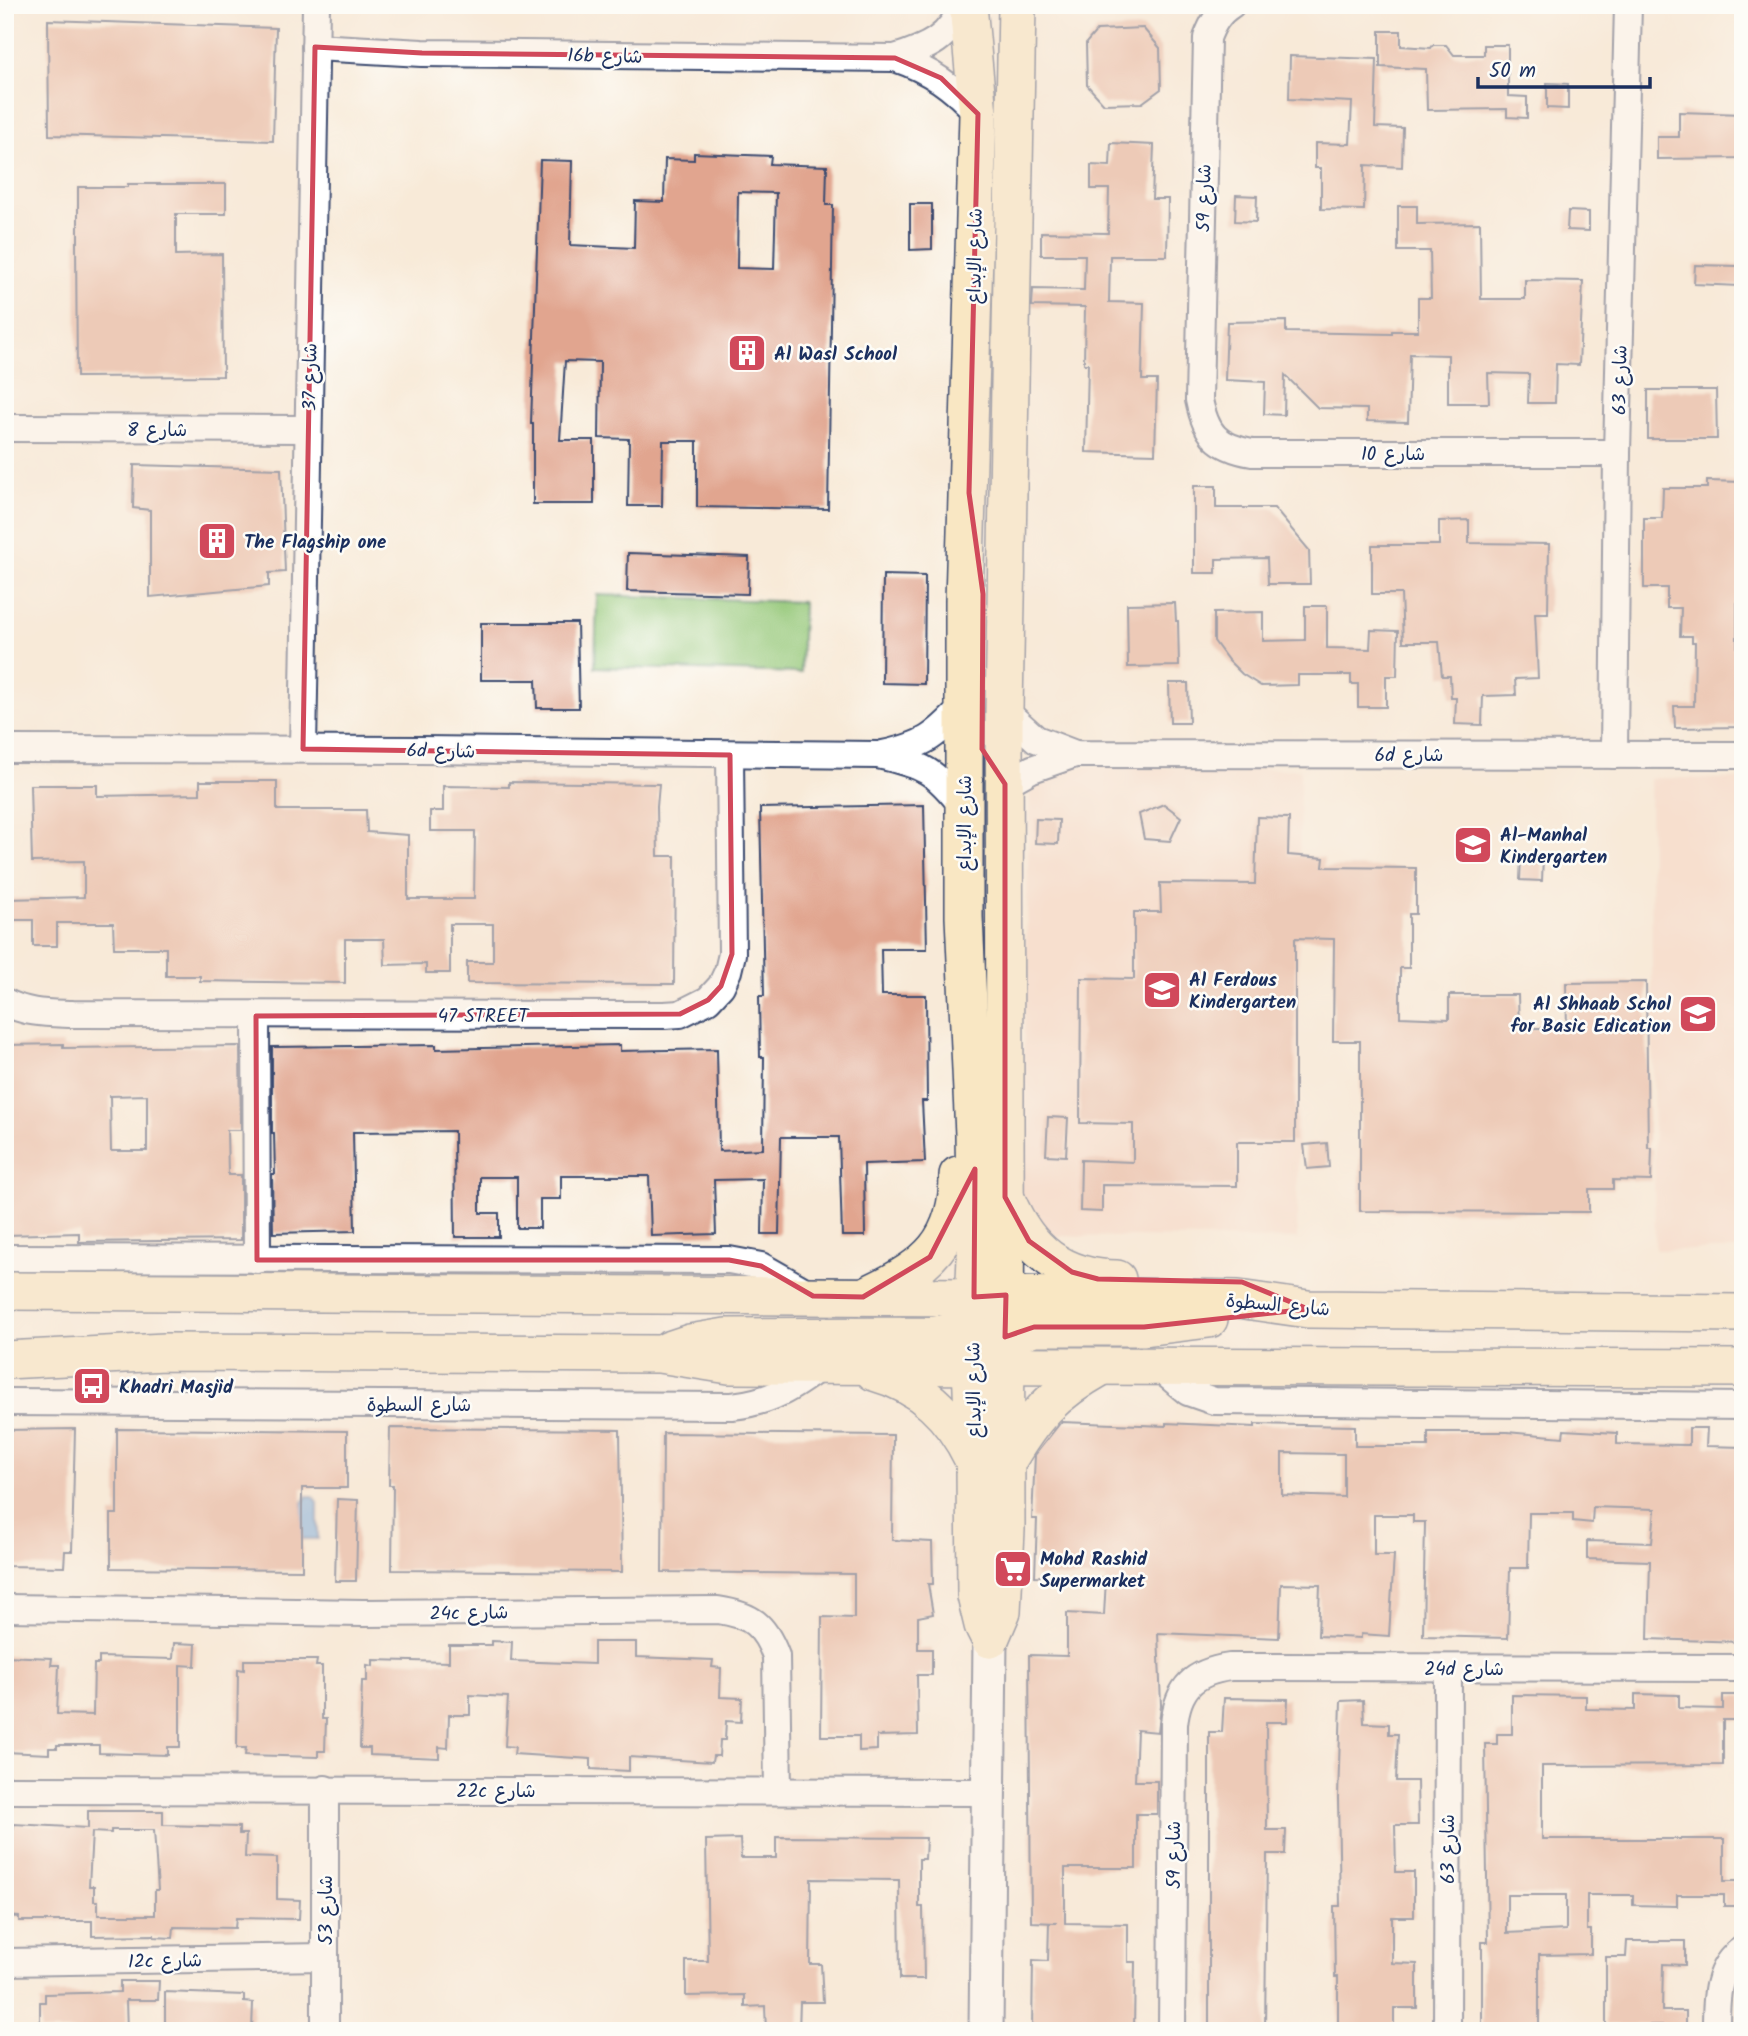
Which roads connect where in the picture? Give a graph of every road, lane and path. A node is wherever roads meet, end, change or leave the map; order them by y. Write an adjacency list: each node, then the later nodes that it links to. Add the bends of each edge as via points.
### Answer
1 (316, 5): 6 (street, شارع 37)
2 (965, 5): 7 (street, 16b شارع, via 943,36); 8 (main road, شارع الإبداع)
3 (1017, 5): 15 (main road, شارع الإبداع)
4 (1231, 5): 9 (street, شارع 59, via 1213,23 1207,38)
5 (1628, 5): 12 (street, شارع 63)
6 (315, 47): 7 (street, 16b شارع, via 422,53); 11 (street, شارع 37)
7 (895, 58): 8 (street, 16b شارع, via 941,78)
8 (978, 114): 13 (main road, شارع الإبداع)
9 (1199, 400): 12 (street, شارع 10, via 1203,420 1214,438 1232,449 1252,453)
10 (5, 428): 11 (street, 8 شارع)
11 (308, 429): 17 (street, شارع 37)
12 (1617, 453): 21 (street, شارع 63)
13 (969, 493): 14 (main road, شارع الإبداع); 23 (main road, via 983,594 982,749)
14 (963, 706): 20 (street, 6d شارع, via 927,741); 24 (main road, شارع الإبداع)
15 (1004, 710): 18 (street, 6d شارع, via 1036,739); 23 (main road, شارع الإبداع)
16 (5, 749): 17 (street, 6d شارع)
17 (303, 749): 19 (street, 6d شارع)
18 (1075, 754): 21 (street, 6d شارع); 23 (street, 6d شارع)
19 (730, 755): 20 (street, 6d شارع); 26 (street, 47 STREET, via 732,954 721,986 695,1008 664,1015)
20 (877, 755): 24 (street, 6d شارع, via 924,768 948,787)
21 (1614, 755): 22 (street, 6d شارع)
22 (1743, 755)
23 (1005, 784): 28 (main road, شارع الإبداع)
24 (963, 807): 27 (main road, شارع الإبداع)
25 (5, 1002): 26 (street, 47 STREET, via 37,1013)
26 (256, 1016): 30 (street)
27 (971, 1079): 33 (main road, via 958,1109 958,1193 944,1237 912,1272); 36 (main road, شارع الإبداع, via 976,1258)
28 (1005, 1197): 34 (main road, via 1029,1241 1072,1272 1098,1279 1242,1282 1265,1287); 36 (main road, شارع الإبداع)
29 (5, 1258): 30 (street, شارع السطوة)
30 (257, 1260): 32 (street, شارع السطوة, via 729,1260 761,1266)
31 (5, 1291): 32 (main road, شارع السطوة)
32 (813, 1296): 33 (main road, شارع السطوة)
33 (863, 1297): 36 (main road, شارع السطوة)
34 (1308, 1309): 35 (main road, شارع السطوة); 36 (main road, شارع السطوة, via 1238,1299)
35 (1743, 1312)
36 (993, 1325): 37 (main road, via 927,1336 726,1337); 40 (main road, شارع السطوة); 42 (main road, شارع السطوة); 46 (main road, شارع الإبداع)
37 (659, 1354): 38 (main road, شارع السطوة, via 165,1352); 39 (main road, شارع السطوة, via 729,1365)
38 (5, 1360)
39 (832, 1365): 40 (main road, شارع السطوة); 44 (street, شارع السطوة, via 764,1401 732,1406); 46 (main road, via 891,1377 914,1387)
40 (971, 1365): 46 (main road, شارع الإبداع)
41 (1157, 1366): 42 (main road, شارع السطوة); 43 (main road, شارع السطوة); 45 (street, via 1188,1392 1214,1401)
42 (1101, 1367): 46 (main road, via 1046,1405)
43 (1743, 1368)
44 (5, 1402)
45 (1743, 1406)
46 (991, 1463): 48 (main road, شارع الإبداع, via 975,1596)
47 (5, 1608): 54 (street, 24c شارع, via 738,1613 756,1623 769,1638 775,1656)
48 (989, 1639): 55 (street, شارع الإبداع)
49 (1448, 1668): 50 (street, 24d شارع); 51 (street, 24d شارع, via 1230,1667); 62 (street, شارع 63)
50 (1743, 1668)
51 (1189, 1682): 61 (street, شارع 59, via 1174,1724)
52 (325, 1789): 53 (street, 22c شارع); 54 (street, 22c شارع); 57 (street, شارع 53)
53 (5, 1790)
54 (778, 1791): 55 (street, 22c شارع)
55 (987, 1792): 60 (street, شارع الإبداع)
56 (1739, 1951): 63 (street, via 1719,1983)
57 (325, 1957): 58 (street, 12c شارع); 59 (street, شارع 53)
58 (5, 1962)
59 (324, 2031)
60 (986, 2031)
61 (1172, 2031)
62 (1447, 2031)
63 (1716, 2031)

